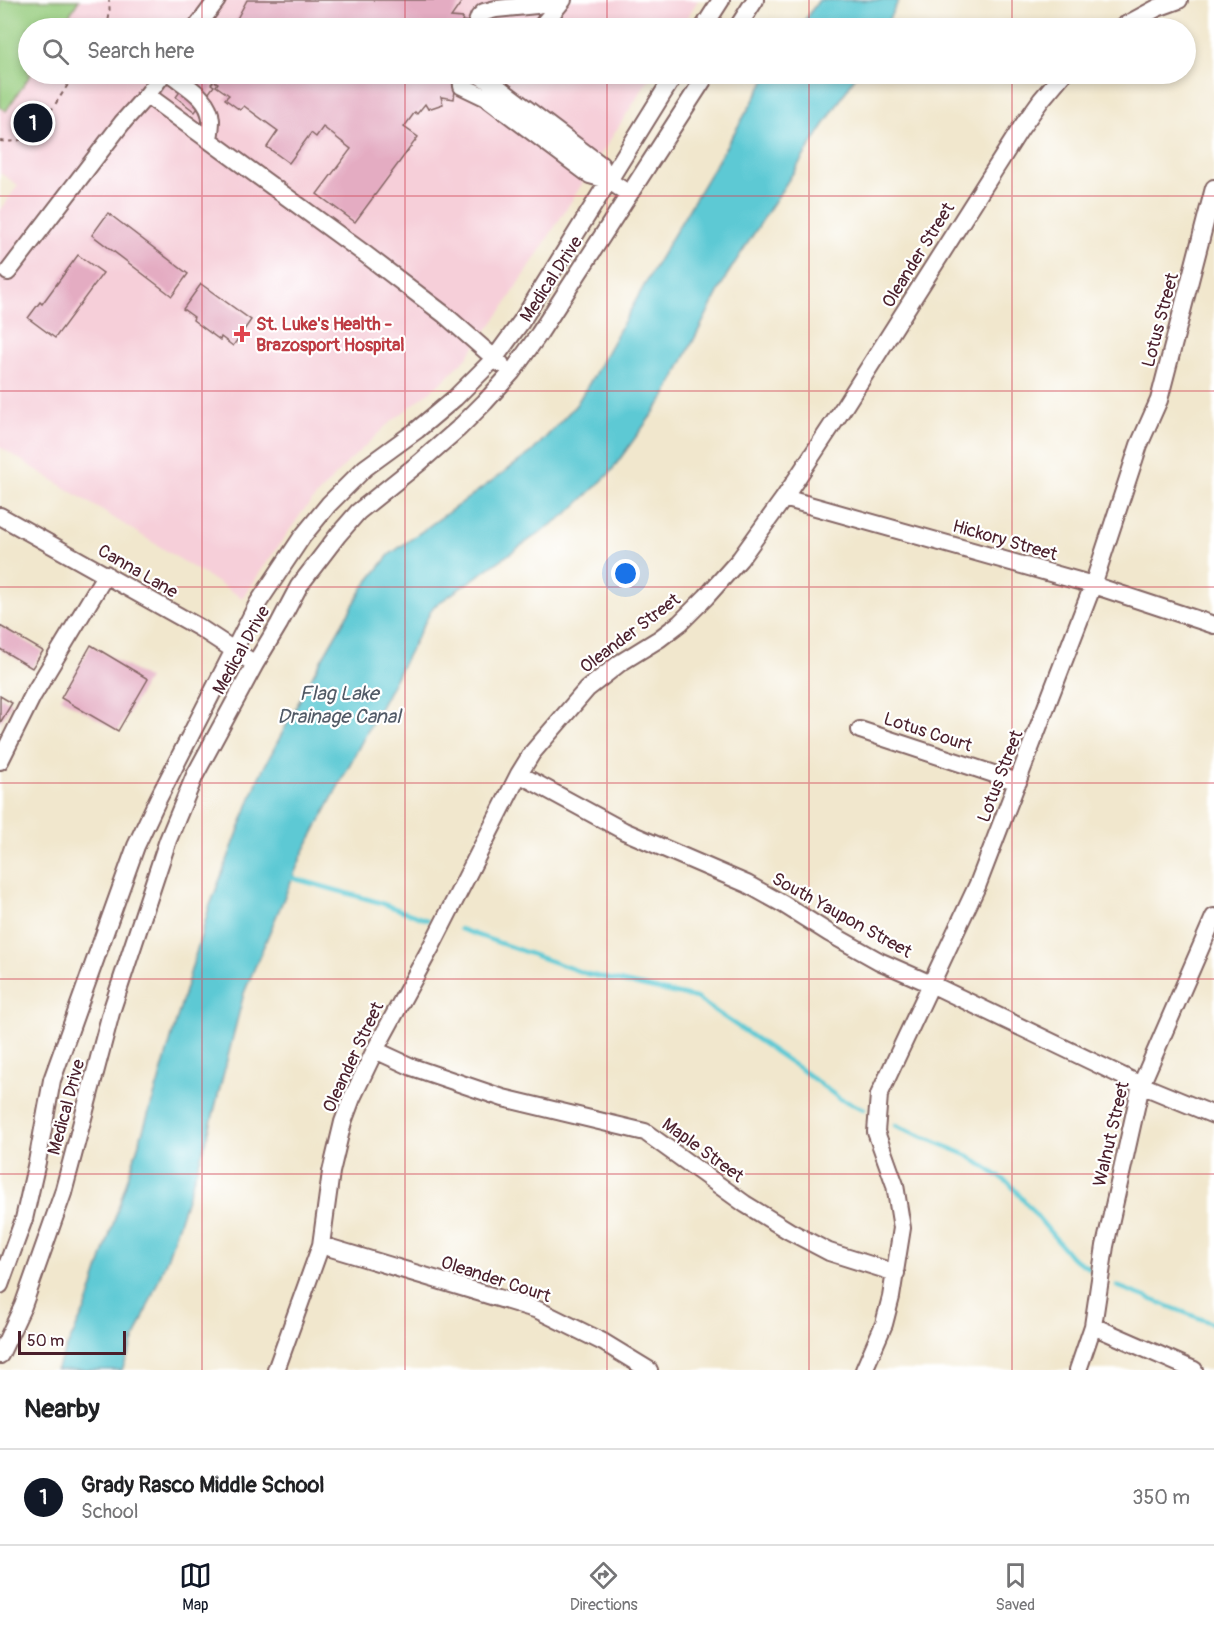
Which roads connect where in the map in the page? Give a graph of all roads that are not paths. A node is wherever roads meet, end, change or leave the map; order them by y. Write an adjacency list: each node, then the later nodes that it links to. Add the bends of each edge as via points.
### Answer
1 (217, 0): 7 (street)
2 (556, 0): 8 (street, via 496,9)
3 (563, 0): 9 (street)
4 (724, 0): 10 (street); 11 (street)
5 (755, 0): 12 (street)
6 (1179, 0): 13 (street)
7 (204, 18)
8 (478, 18)
9 (548, 18)
10 (711, 18)
11 (737, 18)
12 (743, 18)
13 (1139, 18)
14 (155, 84): 21 (street)
15 (184, 84): 22 (street, via 208,107)
16 (462, 84): 20 (street)
17 (669, 84): 23 (street, Medical Drive)
18 (701, 84): 25 (street, Medical Drive)
19 (1055, 84): 30 (street, Oleander Street, via 1021,128)
20 (495, 86): 23 (street, via 591,175)
21 (147, 94): 22 (street); 27 (street)
22 (209, 140): 28 (street, via 445,315)
23 (608, 180): 25 (street); 28 (street, Medical Drive)
24 (1214, 188): 26 (street, Lotus Street)
25 (629, 195): 29 (street, Medical Drive)
26 (1212, 206): 33 (street, Lotus Street, via 1159,400 1138,445)
27 (8, 272)
28 (494, 359): 29 (street); 35 (street, Medical Drive, via 455,398 365,468 329,504 277,573)
29 (512, 372): 36 (street, Medical Drive, via 458,429 358,512 299,586)
30 (784, 498): 33 (street, Hickory Street); 39 (street, Oleander Street, via 740,559 706,597 673,628 588,689 532,753)
31 (0, 516): 32 (street, Canna Lane)
32 (106, 574): 35 (street, Canna Lane); 38 (street, via 33,695)
33 (1093, 585): 34 (street, Hickory Street); 40 (street, Lotus Street)
34 (1214, 625)
35 (233, 650): 36 (street, Canna Lane); 48 (street, Medical Drive, via 136,846 52,1080 24,1219)
36 (255, 664): 50 (street, Medical Drive, via 195,775 168,840 112,1009 63,1193 23,1306)
37 (860, 730): 40 (street, Lotus Court)
38 (0, 761)
39 (519, 774): 42 (street, South Yaupon Street, via 624,831 747,884 879,961); 43 (street, Oleander Street)
40 (1018, 782): 42 (street, Lotus Street, via 978,884)
41 (1214, 917): 44 (street, Walnut Street)
42 (930, 984): 44 (street, South Yaupon Street); 47 (street, Lotus Street, via 879,1095 876,1132 895,1185 902,1228)
43 (375, 1050): 46 (street, Oleander Street, via 352,1098 336,1147); 47 (street, Maple Street, via 503,1098 645,1132 789,1231 829,1251)
44 (1141, 1085): 45 (street, South Yaupon Street); 49 (street, Walnut Street, via 1105,1246)
45 (1214, 1115)
46 (321, 1245): 51 (street, Oleander Street); 52 (street, Oleander Court, via 538,1310)
47 (896, 1273): 53 (street, Lotus Street, via 884,1324)
48 (0, 1285)
49 (1093, 1326): 54 (street, Walnut Street); 55 (street)
50 (0, 1355)
51 (276, 1370)
52 (649, 1370)
53 (864, 1370)
54 (1078, 1370)
55 (1194, 1370)

